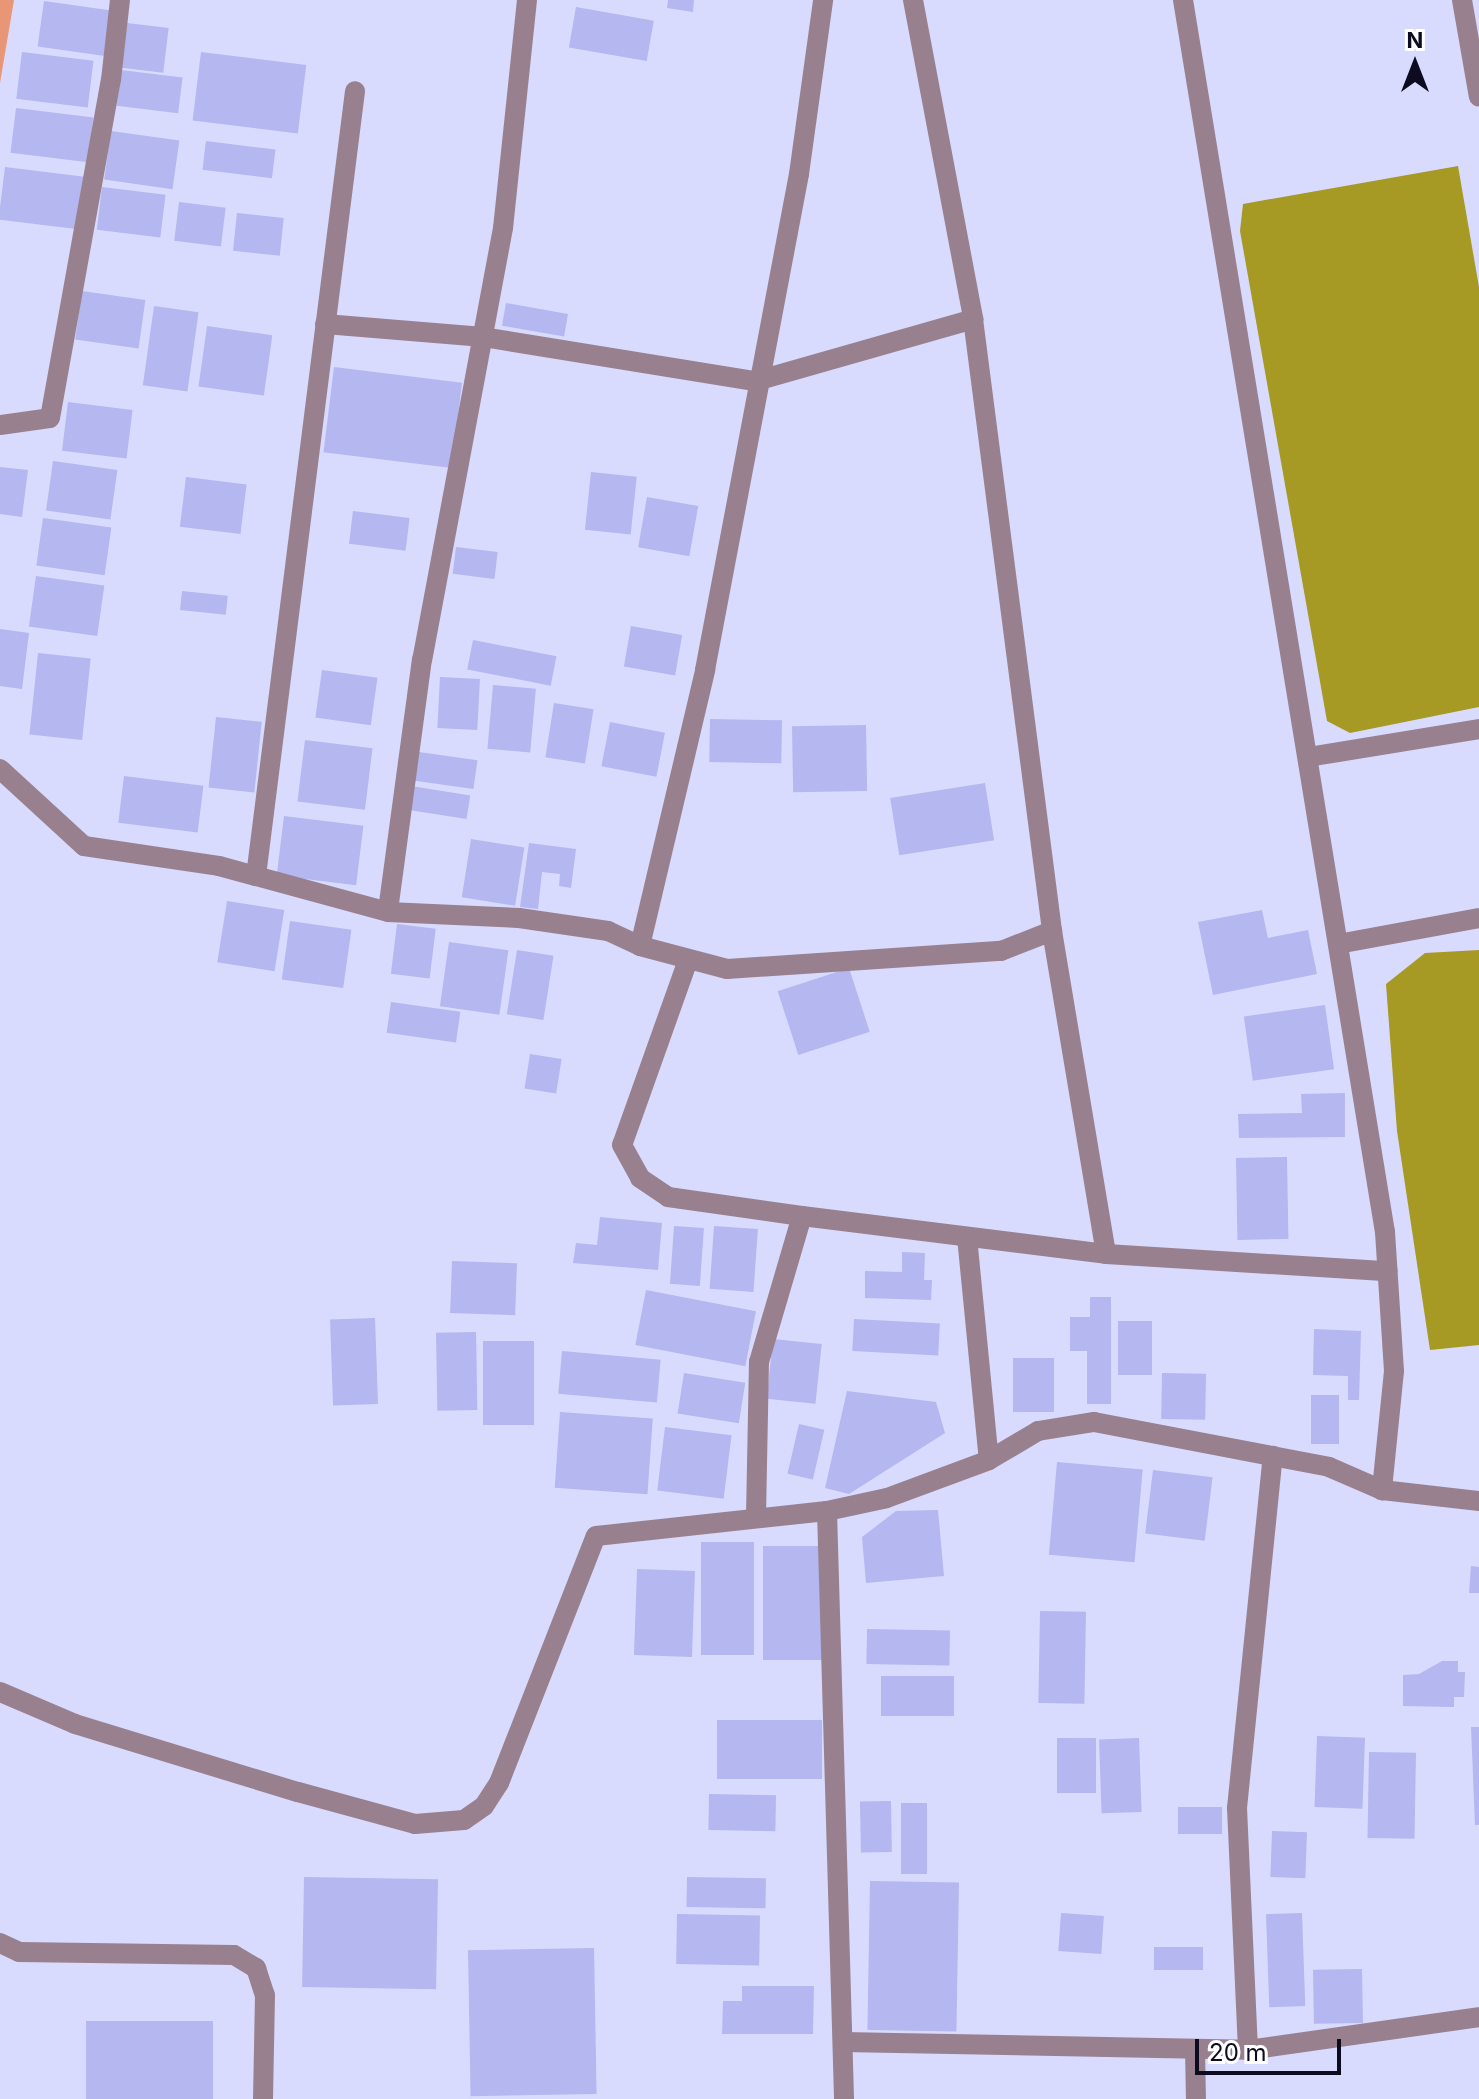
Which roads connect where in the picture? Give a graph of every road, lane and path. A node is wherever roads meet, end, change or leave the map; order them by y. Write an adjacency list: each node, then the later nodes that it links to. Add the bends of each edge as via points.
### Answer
1 (120, 0): 13 (street, via 111,80 50,418)
2 (527, 0): 11 (street, via 503,228)
3 (823, 0): 12 (street, via 799,174)
4 (913, 0): 9 (street)
5 (1183, 0): 15 (street)
6 (1462, 0): 8 (street)
7 (355, 91): 10 (street)
8 (1479, 97)
9 (973, 319): 12 (street); 20 (street)
10 (325, 324): 11 (street); 17 (street)
11 (483, 337): 12 (street, via 756,381); 18 (street, via 422,659)
12 (760, 377): 22 (street, via 705,670)
13 (0, 425)
14 (1479, 729): 15 (street)
15 (1308, 757): 21 (street)
16 (4, 771): 17 (street, via 84,846)
17 (256, 876): 18 (street)
18 (388, 912): 22 (street, via 519,918 608,931)
19 (1479, 918): 21 (street)
20 (1052, 931): 23 (street, via 1001,951 865,963 727,969); 26 (street)
21 (1338, 944): 27 (street)
22 (640, 946): 23 (street)
23 (688, 960): 24 (street, via 622,1145 640,1178 668,1197)
24 (802, 1216): 25 (street); 33 (street, via 759,1362)
25 (967, 1237): 26 (street); 29 (street)
26 (1106, 1254): 27 (street)
27 (1387, 1271): 30 (street, via 1394,1371)
28 (1273, 1456): 29 (street, via 1094,1422 1038,1431); 30 (street, via 1329,1467); 39 (street, via 1237,1808)
29 (989, 1460): 32 (street, via 887,1498)
30 (1382, 1490): 31 (street)
31 (1479, 1501)
32 (827, 1511): 33 (street); 37 (street)
33 (756, 1517): 34 (street, via 596,1536 499,1783 484,1806 464,1820 415,1824 298,1792 75,1724)
34 (0, 1692)
35 (0, 1943): 40 (street, via 19,1952 234,1955 256,1968 265,1995)
36 (1479, 2017): 39 (street)
37 (843, 2042): 38 (street); 41 (street)
38 (1195, 2049): 39 (street); 42 (street)
39 (1248, 2050)
40 (263, 2099)
41 (844, 2099)
42 (1196, 2099)

